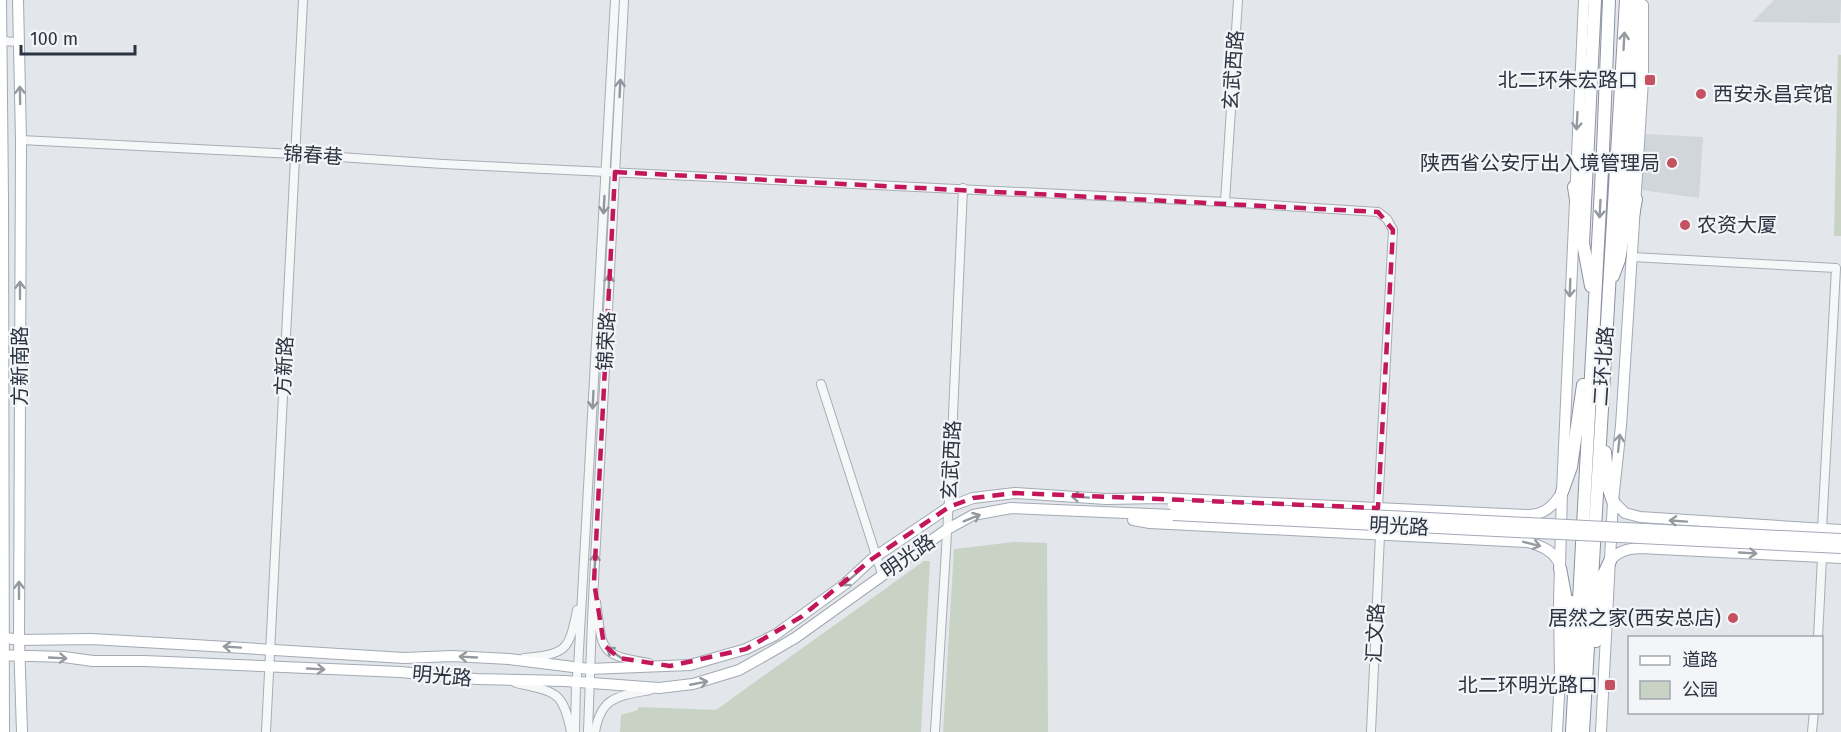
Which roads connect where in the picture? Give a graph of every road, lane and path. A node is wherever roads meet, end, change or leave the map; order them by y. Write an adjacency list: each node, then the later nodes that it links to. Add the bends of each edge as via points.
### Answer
1 (1, 0): 13 (main road, 方新南路)
2 (18, 0): 14 (main road, 方新南路)
3 (303, 0): 16 (street, 方新路)
4 (615, 0): 17 (street, 锦荣路)
5 (624, 0): 17 (street, 锦荣路, one-way to 5)
6 (1238, 0): 21 (street, 玄武西路)
7 (1584, 0): 18 (main road, one-way to 18)
8 (1595, 0): 22 (highway)
9 (1609, 0): 25 (highway, 二环北路, one-way to 25)
10 (1626, 0): 24 (highway, 二环北路, one-way to 10)
11 (1638, 0): 20 (highway)
12 (1643, 0): 20 (main road, via 1643,80)
13 (1, 41): 14 (street); 54 (main road, 方新南路)
14 (19, 42): 15 (main road, 方新南路, one-way to 14)
15 (21, 140): 16 (street, 锦春巷); 55 (main road, 方新南路, one-way to 15)
16 (295, 154): 17 (street, 锦春巷); 57 (street, 方新路)
17 (610, 172): 19 (street); 50 (street, 锦荣路, one-way to 50); 51 (street, 锦荣路, one-way to 17)
18 (1574, 187): 22 (highway); 31 (main road, one-way to 31)
19 (963, 188): 21 (street); 34 (street, 玄武西路)
20 (1631, 196): 23 (main road); 24 (highway, via 1619,260)
21 (1225, 202): 35 (street, via 1378,212 1393,230)
22 (1583, 243): 25 (highway)
23 (1632, 257): 33 (main road, one-way to 23); 38 (street, via 1836,268)
24 (1608, 292): 26 (highway, 二环北路)
25 (1594, 304): 27 (highway, 二环北路)
26 (1607, 313): 30 (highway, via 1611,350); 80 (highway, 二环北路)
27 (1592, 344): 29 (highway); 79 (highway, 二环北路)
28 (821, 384): 44 (street)
29 (1581, 397): 31 (highway, via 1571,467); 56 (highway)
30 (1605, 452): 33 (highway); 52 (highway)
31 (1562, 492): 35 (main road, 明光路, via 1551,507 1537,515); 48 (main road)
32 (1106, 499): 34 (main road, 明光路, one-way to 34, via 1015,493 973,498); 35 (main road, 明光路); 36 (main road, 明光路)
33 (1613, 501): 38 (main road, one-way to 33, via 1640,518 1625,513); 47 (main road)
34 (949, 507): 39 (street, 玄武西路); 44 (main road, 明光路)
35 (1378, 508)
36 (1173, 510): 37 (main road, 明光路); 42 (main road, 明光路, bridge); 43 (main road, 明光路, bridge)
37 (1097, 513): 39 (main road, 明光路, one-way to 37, via 973,515 1011,508); 41 (main road, via 1149,523)
38 (1822, 529): 40 (main road)
39 (946, 530): 49 (main road, 明光路); 75 (street, 玄武西路)
40 (1841, 530)
41 (1380, 534): 48 (main road, one-way to 48, via 1528,542 1554,555); 76 (street, 汇文路)
42 (1841, 539)
43 (1841, 548)
44 (876, 556): 49 (street); 61 (main road, 明光路, one-way to 61, via 845,584 761,643 690,665)
45 (1822, 557): 46 (main road); 47 (main road, one-way to 45, via 1622,551 1640,548); 53 (street)
46 (1841, 558)
47 (1610, 561): 52 (highway); 82 (main road)
48 (1560, 568): 56 (highway, via 1568,603); 77 (main road)
49 (882, 574): 67 (main road, 明光路, one-way to 49, via 710,681 755,662 795,638)
50 (584, 577): 60 (street, via 573,630 565,646 550,656); 63 (street, 锦荣路)
51 (594, 582): 61 (street, one-way to 51, via 619,658 606,649); 63 (street, 锦荣路)
52 (1598, 605): 81 (highway)
53 (1818, 636)
54 (1, 637): 55 (main road, 明光路); 58 (main road, 方新南路)
55 (19, 640): 57 (main road, 明光路, one-way to 55, via 91,639); 59 (main road, 方新南路)
56 (1568, 641): 78 (highway)
57 (270, 650): 60 (main road, 明光路, one-way to 57); 62 (street, 方新路)
58 (1, 655): 59 (main road, 明光路); 69 (main road, 方新南路)
59 (21, 656): 62 (main road, 明光路, one-way to 62); 70 (main road, 方新南路)
60 (509, 659): 63 (main road, 明光路)
61 (670, 666): 63 (main road, 明光路)
62 (269, 667): 64 (main road, 明光路, one-way to 64); 71 (street, 方新路)
63 (584, 668): 65 (street, 锦荣路); 66 (street, 锦荣路)
64 (504, 680): 65 (main road, 明光路); 72 (street, via 555,693 564,704)
65 (576, 682): 66 (main road, 明光路); 72 (street, 锦荣路)
66 (589, 683): 67 (main road, 明光路); 73 (street, 锦荣路)
67 (659, 688): 74 (street, via 611,700 601,711)
68 (1814, 714): 83 (street)
69 (4, 732)
70 (22, 732)
71 (266, 732)
72 (573, 732)
73 (588, 732)
74 (595, 732)
75 (935, 732)
76 (1371, 732)
77 (1557, 732)
78 (1564, 732)
79 (1572, 732)
80 (1583, 732)
81 (1590, 732)
82 (1601, 732)
83 (1812, 732)

